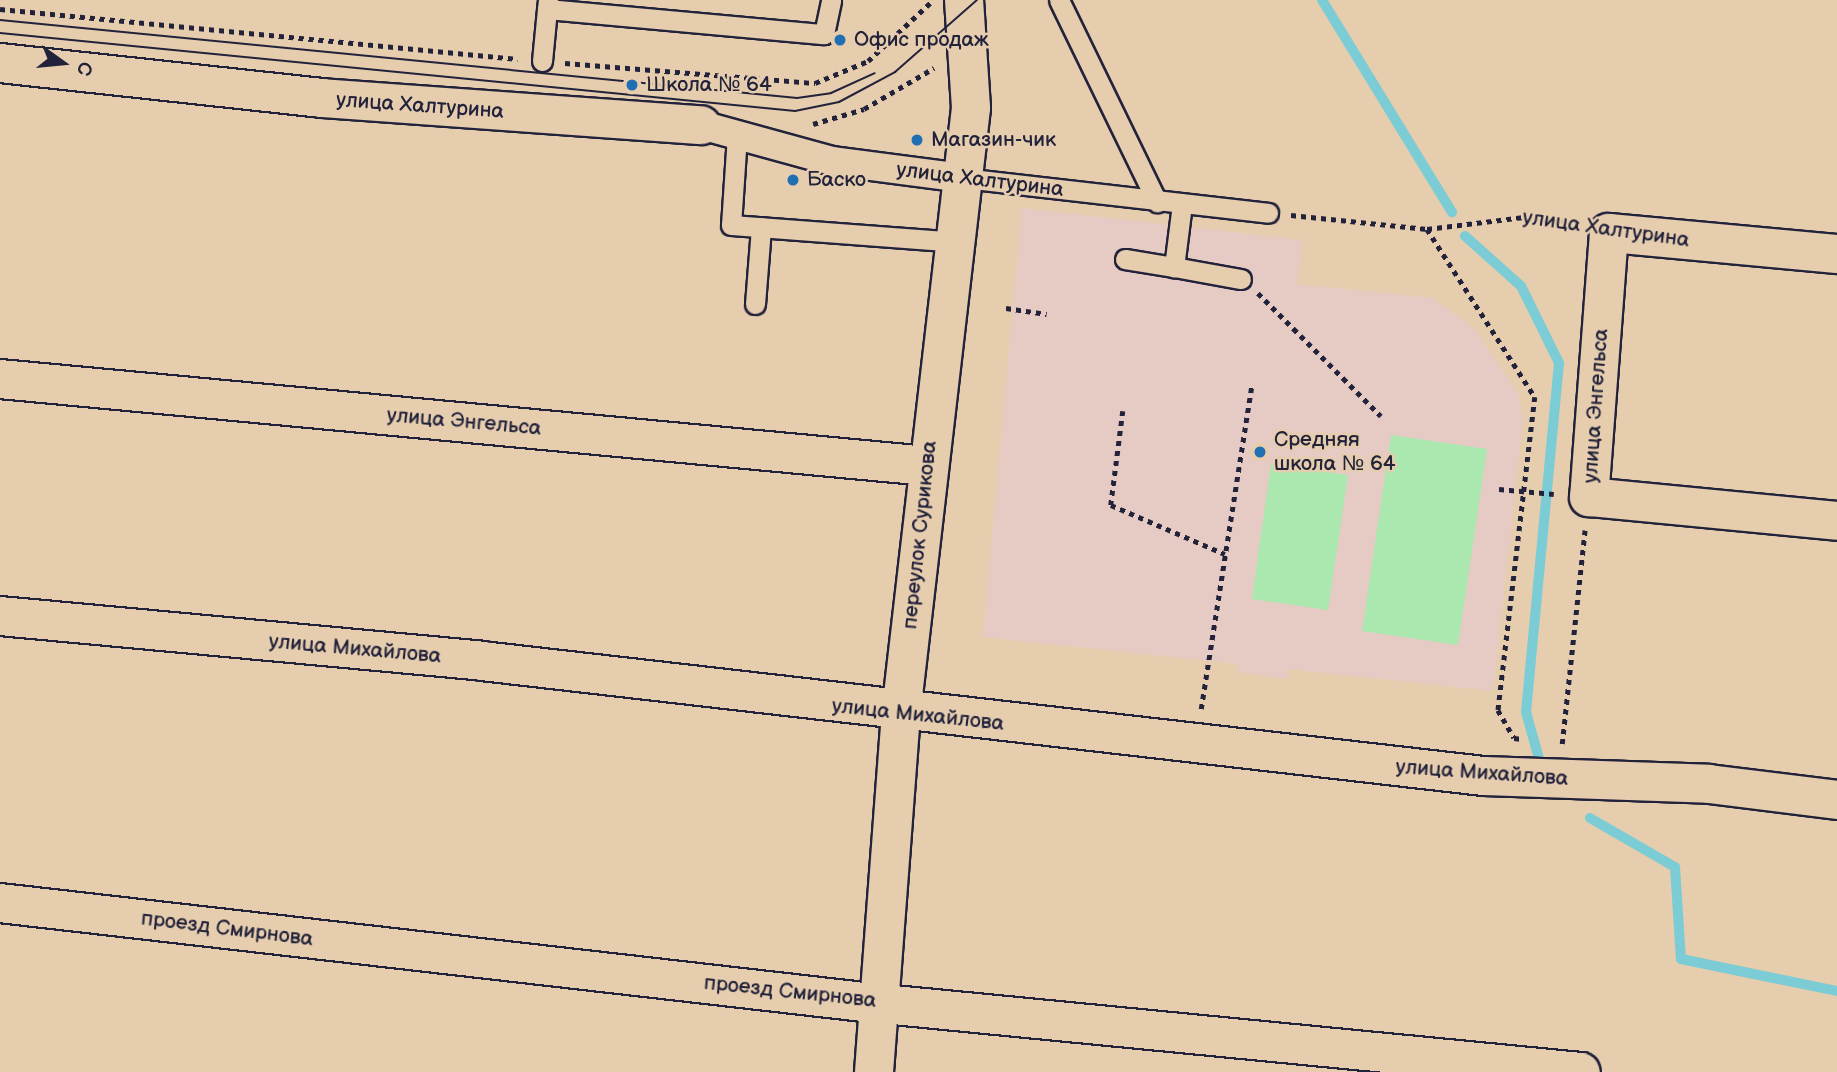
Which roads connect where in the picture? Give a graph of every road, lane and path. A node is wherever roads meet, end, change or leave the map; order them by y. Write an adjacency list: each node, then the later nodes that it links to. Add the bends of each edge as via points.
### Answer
1 (831, 0): 5 (lane, via 824,34)
2 (934, 0): 8 (path, via 868,61 815,83)
3 (964, 0): 7 (street, переулок Сурикова)
4 (1059, 0): 14 (lane)
5 (548, 5): 8 (lane)
6 (0, 9): 8 (path)
7 (967, 39): 10 (path, via 913,84 864,110); 13 (street, переулок Сурикова, via 971,108)
8 (542, 61)
9 (0, 63): 11 (street, улица Халтурина, via 321,98)
10 (801, 124)
11 (701, 125): 12 (street, улица Халтурина)
12 (737, 135): 13 (street, улица Халтурина, via 832,160); 17 (lane, via 731,225)
13 (963, 178): 14 (lane, улица Халтурина); 20 (street, переулок Сурикова)
14 (1157, 202): 15 (lane, улица Халтурина)
15 (1182, 204): 16 (lane, улица Халтурина); 23 (lane)
16 (1268, 213): 18 (path, улица Халтурина)
17 (761, 227): 20 (lane); 25 (lane)
18 (1427, 229): 19 (path, улица Халтурина, via 1531,216); 34 (path, via 1535,397)
19 (1609, 233): 21 (street, улица Халтурина); 36 (street, улица Энгельса)
20 (955, 242): 32 (street, переулок Сурикова)
21 (1837, 254)
22 (1125, 259): 23 (lane)
23 (1174, 267): 24 (lane)
24 (1241, 279): 31 (path)
25 (755, 304)
26 (1006, 308): 27 (path)
27 (1047, 314)
28 (0, 379): 32 (street, улица Энгельса)
29 (1252, 385): 38 (path)
30 (1123, 411): 38 (path, via 1111,505)
31 (1381, 416)
32 (928, 466): 40 (street, переулок Сурикова)
33 (1499, 489): 34 (path)
34 (1525, 492): 35 (path); 41 (path, via 1498,710)
35 (1537, 492)
36 (1589, 497): 37 (street, улица Энгельса); 43 (path)
37 (1837, 521)
38 (1225, 554): 42 (path)
39 (0, 616): 40 (street, улица Михайлова, via 482,661)
40 (901, 713): 42 (street, улица Михайлова); 46 (street, переулок Сурикова)
41 (1514, 738)
42 (1196, 745): 44 (street, улица Михайлова, via 1484,776 1709,784)
43 (1562, 745)
44 (1837, 800)
45 (0, 903): 46 (street, проезд Смирнова)
46 (880, 1002): 47 (street, переулок Сурикова); 48 (street, проезд Смирнова)
47 (874, 1072)
48 (1581, 1072)

